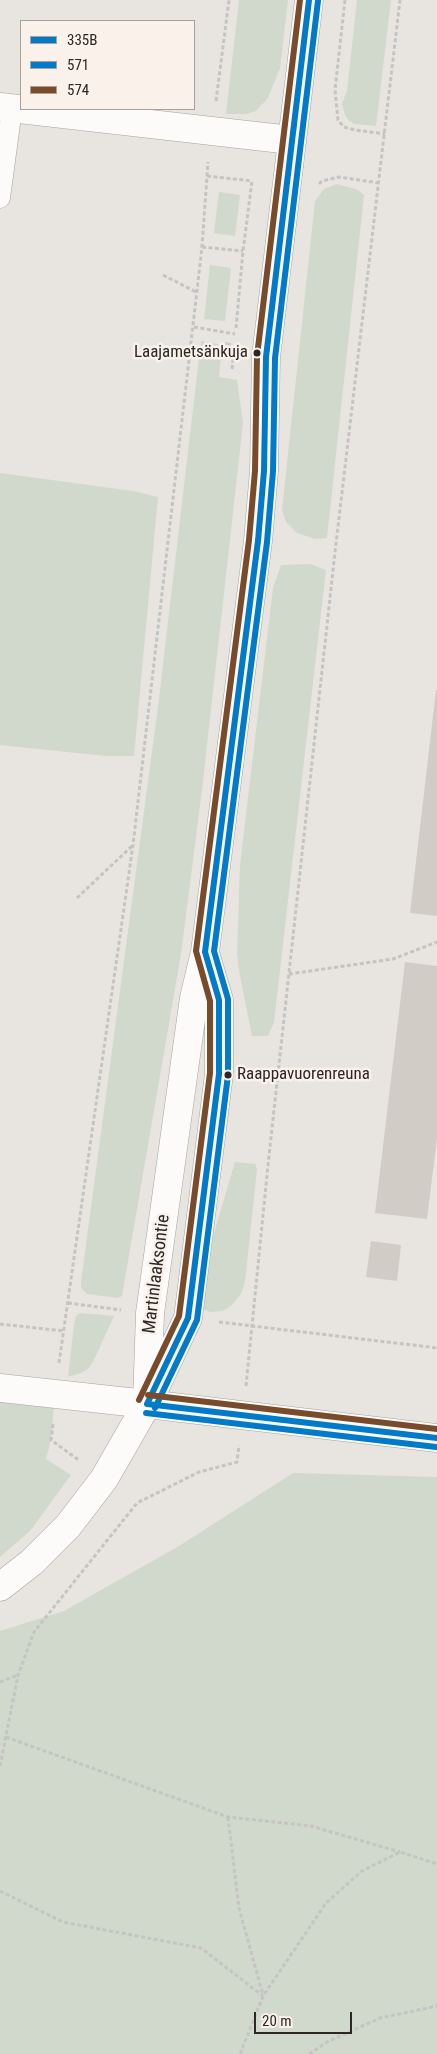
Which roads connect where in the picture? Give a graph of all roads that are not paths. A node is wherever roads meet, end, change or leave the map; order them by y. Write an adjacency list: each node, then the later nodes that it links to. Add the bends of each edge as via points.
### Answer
1 (309, 0): 5 (street, Martinlaaksontie)
2 (6, 108): 3 (street); 6 (lane)
3 (20, 109)
4 (25, 110): 5 (street)
5 (291, 140): 7 (street, Martinlaaksontie, via 266,357 264,471 258,542)
6 (0, 198)
7 (205, 952): 9 (street, Martinlaaksontie, via 194,998 150,1313); 9 (street, Martinlaaksontie, via 218,1000 220,1074 188,1318)
8 (0, 1388): 9 (street)
9 (147, 1404): 10 (street); 11 (street, via 104,1479 68,1526 32,1562)
10 (437, 1438)
11 (0, 1587)

